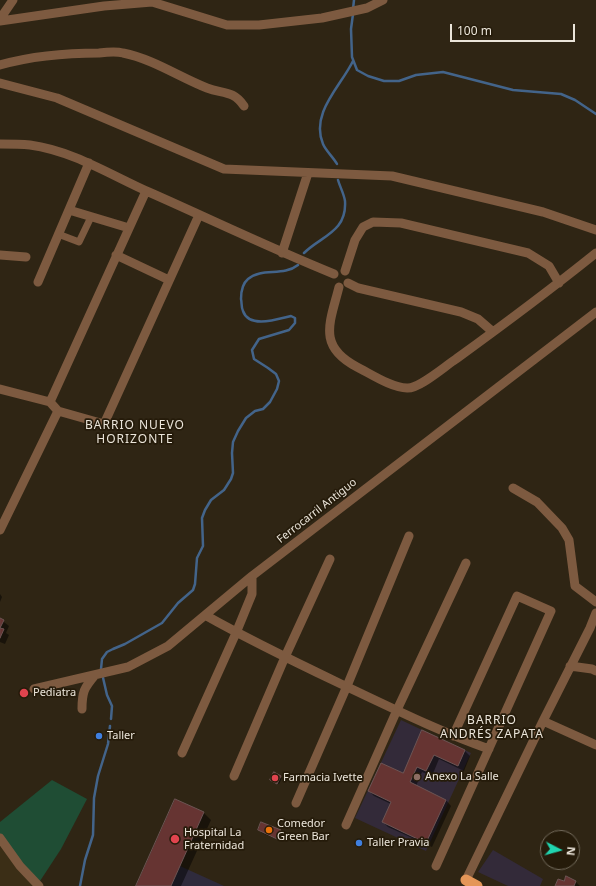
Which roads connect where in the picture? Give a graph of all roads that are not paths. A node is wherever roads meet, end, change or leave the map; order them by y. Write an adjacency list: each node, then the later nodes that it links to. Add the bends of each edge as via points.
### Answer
1 (13, 0): 5 (street)
2 (383, 0): 3 (street, via 367,8 322,18 259,25 227,25)
3 (154, 1): 4 (street)
4 (106, 3): 5 (street)
5 (0, 20)
6 (0, 65): 8 (street, via 17,60 78,53 122,52 148,60 208,88 239,98)
7 (0, 83): 11 (street, via 57,98 224,169)
8 (244, 106)
9 (0, 144): 10 (street, via 30,145)
10 (89, 163): 12 (street); 13 (street)
11 (308, 173): 17 (street, via 392,176 543,212); 19 (street)
12 (146, 191): 14 (street); 16 (street)
13 (69, 210): 15 (street); 18 (street)
14 (199, 214): 19 (street); 26 (street)
15 (91, 217): 16 (street); 18 (street, via 79,242)
16 (129, 228): 22 (street)
17 (596, 230)
18 (58, 234): 27 (street)
19 (282, 253): 25 (street)
20 (596, 253): 29 (street)
21 (0, 255): 23 (street)
22 (116, 255): 26 (street); 34 (street)
23 (26, 257)
24 (345, 271): 25 (street, via 337,271); 28 (street, via 350,278); 29 (street, via 355,240 363,227 373,222 401,223 528,253 548,266)
25 (334, 274): 30 (street, via 332,280)
26 (169, 280): 35 (street, via 104,424)
27 (38, 282)
28 (348, 283): 30 (street); 32 (street, via 358,288 461,312 478,319)
29 (559, 283): 32 (street)
30 (339, 287): 32 (street, via 329,327 331,344 349,363 396,386 415,387)
31 (596, 312): 41 (street, Ferrocarril Antiguo)
32 (493, 332)
33 (0, 389): 34 (street)
34 (50, 402): 35 (street)
35 (58, 411): 37 (street)
36 (513, 488): 42 (street, via 537,502 562,528 569,540 575,586)
37 (0, 530)
38 (409, 536): 50 (street)
39 (330, 559): 46 (street)
40 (466, 563): 53 (street)
41 (252, 576): 44 (street, Ferrocarril Antiguo); 45 (street, via 252,594)
42 (596, 602)
43 (596, 613): 47 (street)
44 (204, 615): 45 (street); 49 (street, Ferrocarril Antiguo, via 168,646 128,667)
45 (236, 633): 46 (street); 58 (street)
46 (285, 657): 50 (street); 59 (street)
47 (570, 666): 48 (street); 54 (street)
48 (596, 671)
49 (95, 675): 51 (street, Ferrocarril Antiguo); 52 (street, via 83,693)
50 (347, 686): 53 (street); 60 (street)
51 (34, 689)
52 (82, 709)
53 (397, 710): 55 (street); 61 (street)
54 (543, 721): 56 (street); 64 (street)
55 (453, 736): 57 (street); 57 (street, via 517,596 551,611)
56 (596, 745)
57 (489, 749): 63 (street)
58 (182, 753)
59 (234, 776)
60 (296, 803)
61 (346, 825)
62 (0, 838): 65 (street, via 20,866)
63 (436, 866)
64 (466, 880): 66 (highway)
65 (39, 886)
66 (477, 886)

